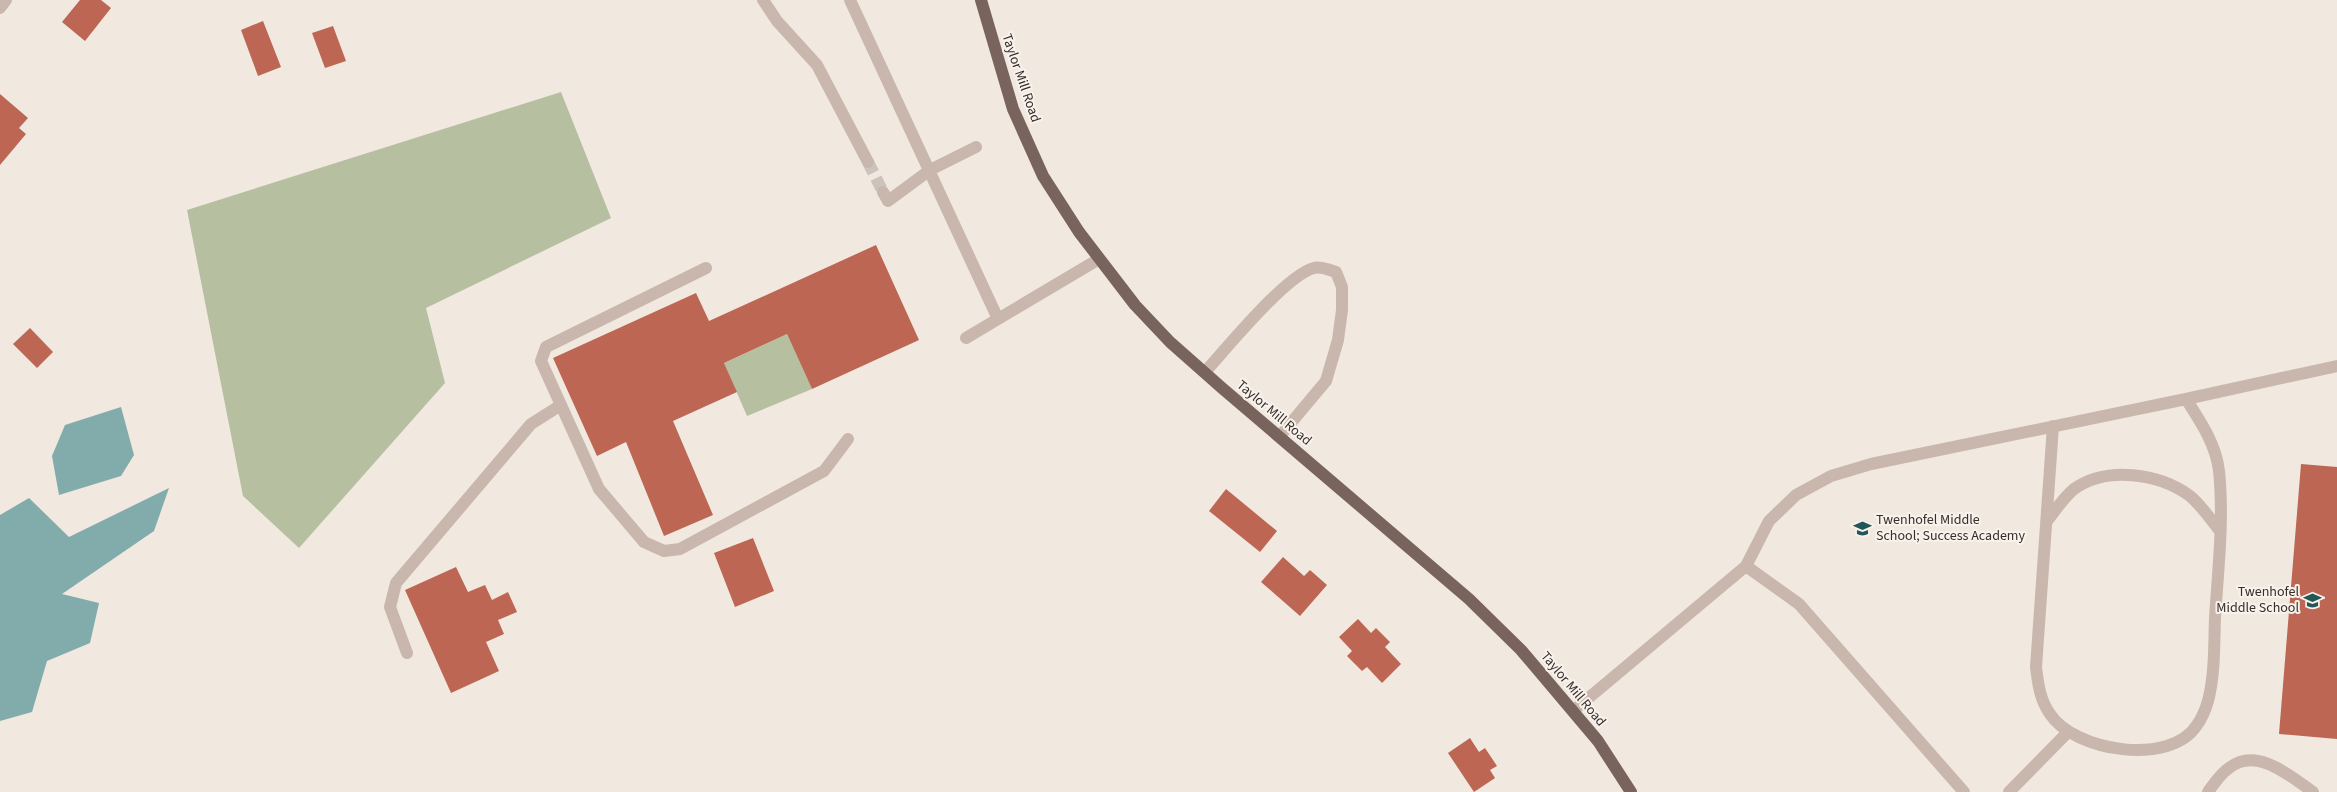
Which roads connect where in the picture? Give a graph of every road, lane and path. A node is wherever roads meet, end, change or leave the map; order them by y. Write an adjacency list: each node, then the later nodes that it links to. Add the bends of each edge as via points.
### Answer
1 (6, 0): 5 (street)
2 (764, 0): 7 (street, via 777,21 817,65)
3 (850, 0): 8 (street)
4 (981, 0): 10 (main road, Taylor Mill Road, via 1013,109 1043,176)
5 (0, 8)
6 (976, 146): 8 (street)
7 (868, 162)
8 (930, 170): 9 (street, via 888,202); 12 (street)
9 (883, 192)
10 (1100, 259): 12 (street); 15 (main road, Taylor Mill Road, via 1135,305 1170,342)
11 (706, 268): 17 (street, via 546,347 541,361)
12 (998, 319): 13 (street)
13 (966, 338)
14 (2337, 366): 16 (street)
15 (1205, 372): 19 (main road, Taylor Mill Road); 19 (street, via 1261,310 1300,273 1316,267 1336,272 1342,288 1342,310 1338,340 1326,381)
16 (2186, 399): 18 (street); 22 (street, via 2206,430 2219,469)
17 (561, 405): 20 (street, via 599,489 644,542 664,550 680,549 824,471); 24 (street, via 531,424 396,582 390,607)
18 (2053, 426): 21 (street); 23 (street, via 1871,464 1831,476 1796,495 1769,521)
19 (1280, 436): 25 (main road, Taylor Mill Road, via 1469,599 1521,650)
20 (848, 439)
21 (2046, 521): 22 (street, via 2074,490 2100,477 2134,476 2165,482 2191,497); 26 (street, via 2037,675 2039,691 2050,714)
22 (2220, 531): 26 (street, via 2212,677 2208,702 2197,726 2177,742 2139,751 2110,747)
23 (1746, 566): 25 (street); 28 (street, via 1799,604)
24 (407, 653)
25 (1573, 711): 27 (main road, Taylor Mill Road, via 1598,741)
26 (2068, 732): 29 (street)
27 (1631, 792)
28 (1964, 792)
29 (2009, 792)
30 (2208, 792): 31 (street, via 2229,767 2256,760 2276,766)
31 (2313, 792)

